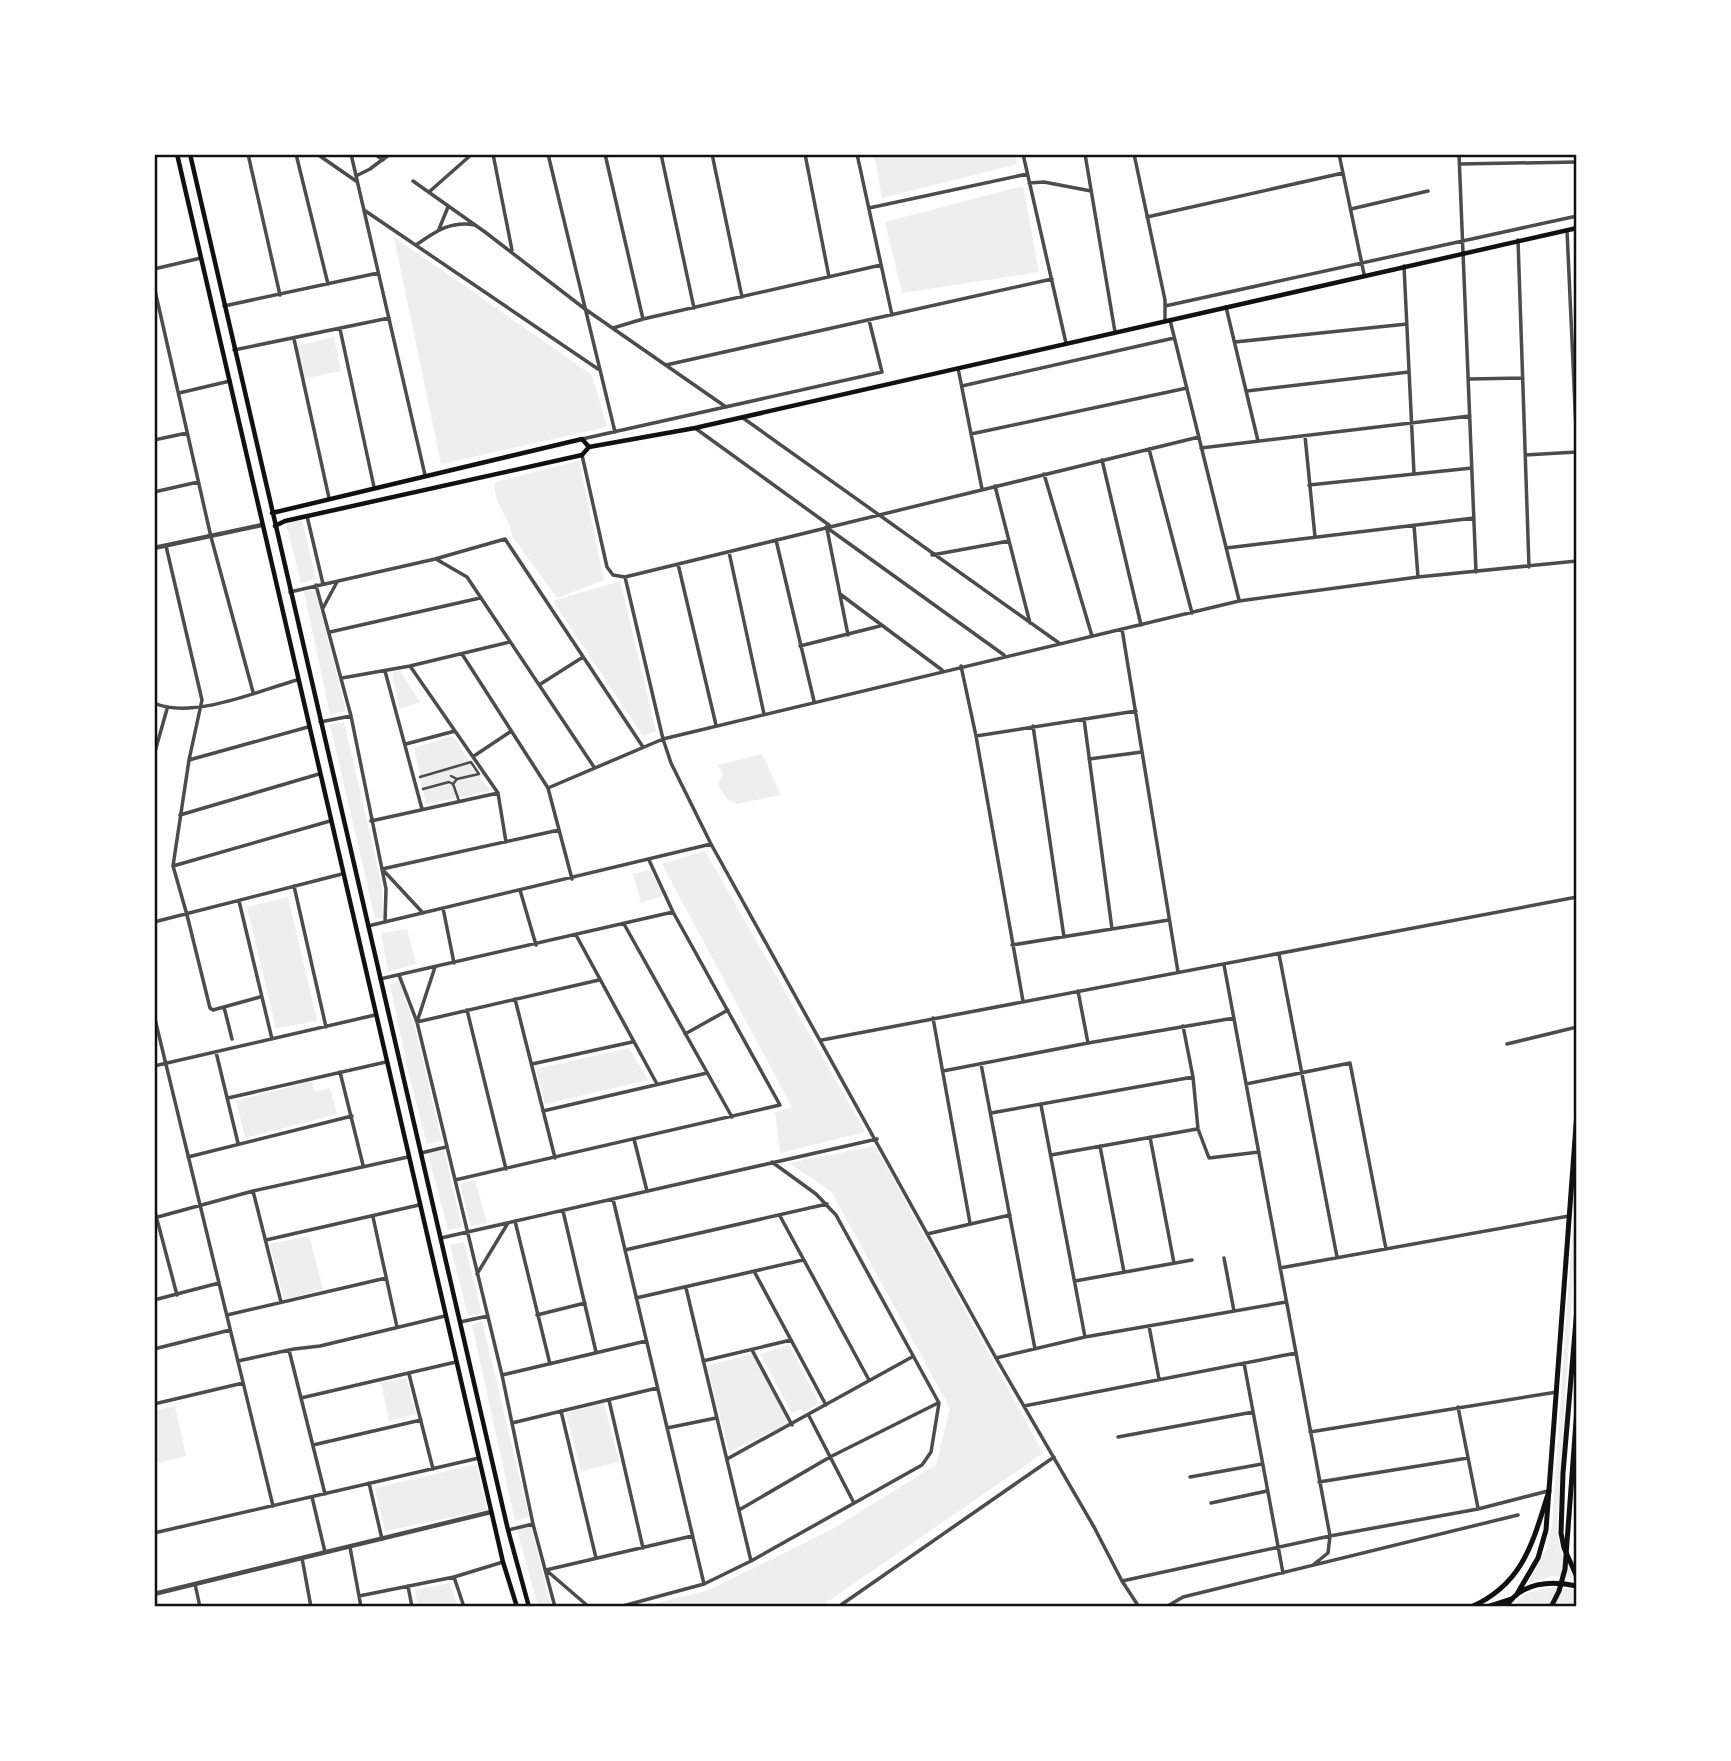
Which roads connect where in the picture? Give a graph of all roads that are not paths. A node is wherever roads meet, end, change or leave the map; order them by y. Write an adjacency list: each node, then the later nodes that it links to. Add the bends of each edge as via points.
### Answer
1 (177, 154): 48 (main road)
2 (190, 154): 46 (main road)
3 (248, 154): 64 (street)
4 (296, 154): 62 (street)
5 (317, 154): 29 (street)
6 (351, 154): 27 (street)
7 (375, 154): 22 (street)
8 (390, 154): 22 (street)
9 (472, 154): 33 (street)
10 (493, 154): 49 (street)
11 (548, 154): 70 (street)
12 (605, 154): 73 (street)
13 (661, 154): 69 (street)
14 (712, 154): 65 (street)
15 (805, 154): 60 (street)
16 (857, 154): 35 (street)
17 (1023, 154): 26 (street)
18 (1085, 154): 31 (street)
19 (1133, 154): 39 (street)
20 (1339, 154): 25 (street)
21 (1459, 154): 24 (street)
22 (383, 160): 27 (street)
23 (1577, 162): 24 (street)
24 (1460, 164): 44 (street)
25 (1343, 173): 36 (street); 39 (street)
26 (1027, 174): 30 (street); 35 (street)
27 (356, 176): 29 (street)
28 (413, 181): 33 (street)
29 (357, 182): 37 (street)
30 (1029, 183): 31 (street); 61 (street)
31 (1091, 191): 81 (street)
32 (1428, 191): 36 (street)
33 (429, 192): 34 (street)
34 (449, 206): 40 (street); 42 (street)
35 (869, 208): 53 (street)
36 (1351, 209): 52 (street)
37 (364, 210): 47 (street); 58 (street)
38 (1577, 216): 44 (street)
39 (1147, 217): 67 (street)
40 (477, 226): 42 (street, via 454,224); 49 (street)
41 (1577, 228): 43 (main road)
42 (438, 230): 47 (street)
43 (1567, 230): 45 (main road); 115 (street, via 1577,452)
44 (1463, 240): 50 (street); 52 (street)
45 (1518, 240): 50 (main road); 91 (street)
46 (210, 243): 48 (main road, via 206,249); 55 (main road)
47 (416, 245): 89 (street)
48 (198, 246): 51 (main road)
49 (512, 252): 70 (street)
50 (1464, 252): 54 (main road); 92 (street)
51 (201, 258): 56 (street); 57 (main road)
52 (1362, 262): 59 (street); 67 (street)
53 (881, 265): 60 (street); 71 (street)
54 (1404, 266): 59 (main road); 78 (street)
55 (215, 267): 57 (main road, via 208,264); 66 (main road)
56 (154, 269)
57 (204, 270): 93 (main road)
58 (378, 273): 62 (street); 72 (street)
59 (1364, 274): 68 (main road)
60 (830, 277): 65 (street)
61 (1052, 279): 71 (street); 85 (street)
62 (328, 284): 64 (street)
63 (154, 286): 74 (street)
64 (280, 295): 66 (street)
65 (742, 297): 69 (street)
66 (224, 306): 86 (main road)
67 (1165, 306): 77 (street)
68 (1226, 307): 77 (main road); 84 (street)
69 (694, 308): 73 (street)
70 (585, 309): 80 (street); 89 (street)
71 (892, 315): 75 (street)
72 (388, 318): 79 (street); 120 (street)
73 (643, 319): 80 (street)
74 (162, 320): 76 (street); 97 (street)
75 (869, 320): 87 (street); 98 (street, via 882,372)
76 (154, 321)
77 (1168, 321): 81 (main road); 82 (street)
78 (1407, 324): 84 (street); 90 (street)
79 (340, 328): 83 (street); 124 (street)
80 (613, 328): 87 (street)
81 (1115, 332): 85 (main road)
82 (1174, 338): 94 (street); 95 (street)
83 (294, 339): 86 (street); 127 (street)
84 (1235, 342): 96 (street)
85 (1066, 343): 88 (main road)
86 (234, 351): 129 (main road)
87 (666, 365): 98 (street)
88 (958, 368): 94 (street); 100 (main road)
89 (600, 370): 103 (street)
90 (1409, 372): 96 (street); 101 (street)
91 (1523, 378): 92 (street); 115 (street)
92 (1469, 379): 99 (street)
93 (230, 381): 97 (street); 134 (main road)
94 (962, 386): 105 (street)
95 (1186, 388): 105 (street); 107 (street)
96 (1247, 391): 110 (street)
97 (179, 393): 104 (street)
98 (726, 407): 103 (street)
99 (1470, 416): 101 (street); 117 (street)
100 (741, 417): 102 (main road); 130 (street)
101 (1412, 423): 106 (street); 119 (street)
102 (695, 428): 111 (main road); 137 (street)
103 (615, 432): 108 (street)
104 (187, 433): 109 (street); 121 (street)
105 (971, 434): 125 (street)
106 (1304, 436): 110 (street); 122 (street)
107 (1199, 437): 112 (street); 113 (street)
108 (582, 439): 111 (main road); 120 (main road)
109 (154, 440)
110 (1258, 441): 112 (street)
111 (589, 447): 114 (main road)
112 (1201, 448): 144 (street)
113 (1149, 449): 116 (street); 162 (street)
114 (582, 455): 131 (main road); 152 (street, via 607,567 613,575)
115 (1525, 455): 150 (street)
116 (1102, 460): 118 (street); 165 (street)
117 (1472, 468): 119 (street); 132 (street)
118 (1044, 474): 123 (street); 169 (street)
119 (1414, 474): 122 (street)
120 (425, 475): 124 (main road)
121 (198, 482): 126 (street); 138 (street)
122 (1309, 485): 139 (street)
123 (995, 486): 125 (street); 141 (street)
124 (374, 487): 127 (main road)
125 (982, 489): 130 (street)
126 (154, 492)
127 (329, 498): 128 (main road)
128 (283, 509): 129 (main road); 133 (main road)
129 (272, 513): 136 (main road)
130 (877, 515): 137 (street); 146 (street)
131 (307, 516): 133 (main road); 155 (street)
132 (1474, 518): 135 (street); 151 (street)
133 (285, 521): 136 (main road)
134 (262, 525): 138 (street); 181 (main road)
135 (1414, 525): 139 (street); 153 (street)
136 (275, 526): 157 (main road)
137 (828, 527): 140 (street); 158 (street); 174 (street)
138 (211, 537): 142 (street); 183 (street)
139 (1315, 537): 144 (street)
140 (776, 540): 145 (street); 172 (street)
141 (1009, 541): 146 (street); 163 (street)
142 (166, 546): 143 (street); 186 (street, via 202,700)
143 (154, 548)
144 (1226, 548): 160 (street)
145 (729, 551): 149 (street); 189 (street)
146 (932, 555): 163 (street)
147 (435, 559): 154 (street); 159 (street, via 467,578); 175 (street, via 505,539)
148 (1577, 561): 150 (street)
149 (678, 564): 152 (street); 193 (street)
150 (1529, 568): 151 (street)
151 (1476, 573): 153 (street)
152 (625, 577): 199 (street)
153 (1418, 578): 160 (street)
154 (337, 582): 155 (street); 161 (street)
155 (323, 584): 156 (street)
156 (316, 585): 157 (street); 161 (street)
157 (290, 592): 192 (main road)
158 (840, 594): 164 (street); 168 (street)
159 (480, 598): 167 (street); 170 (street)
160 (1239, 601): 162 (street)
161 (323, 608): 167 (street)
162 (1192, 613): 165 (street)
163 (1031, 624): 171 (street)
164 (880, 625): 168 (street); 178 (street)
165 (1141, 625): 166 (street)
166 (1122, 629): 169 (street); 188 (street)
167 (330, 632): 180 (street)
168 (848, 635): 172 (street)
169 (1092, 636): 171 (street)
170 (510, 642): 173 (street); 182 (street)
171 (1060, 644): 174 (street)
172 (800, 646): 184 (street)
173 (462, 654): 176 (street); 197 (street)
174 (1004, 656): 177 (street)
175 (583, 657): 182 (street); 201 (street)
176 (410, 666): 179 (street); 196 (street)
177 (961, 666): 178 (street); 198 (street)
178 (942, 670): 184 (street)
179 (385, 671): 180 (street); 200 (street)
180 (342, 678): 190 (street)
181 (298, 680): 183 (street); 195 (main road)
182 (539, 685): 207 (street)
183 (253, 692): 186 (street)
184 (814, 702): 189 (street)
185 (154, 703): 187 (street)
186 (200, 708): 187 (street); 206 (street)
187 (167, 709): 203 (street)
188 (1136, 711): 191 (street); 202 (street)
189 (764, 714): 193 (street)
190 (351, 716): 192 (street); 221 (street)
191 (1084, 719): 194 (street); 205 (street)
192 (320, 722): 223 (main road)
193 (716, 725): 199 (street)
194 (1033, 726): 198 (street); 249 (street)
195 (309, 727): 206 (street); 209 (main road)
196 (456, 731): 200 (street); 204 (street)
197 (510, 732): 204 (street); 214 (street)
198 (976, 736): 251 (street)
199 (663, 739): 201 (street); 226 (street)
200 (406, 744): 218 (street)
201 (643, 747): 207 (street)
202 (1142, 752): 205 (street); 242 (street)
203 (154, 755)
204 (474, 757): 216 (street)
205 (1089, 759): 247 (street)
206 (188, 760): 219 (street)
207 (594, 767): 214 (street)
208 (449, 769): 210 (street); 211 (street); 212 (street, via 471,762 479,774)
209 (319, 774): 219 (street); 220 (main road)
210 (451, 776): 212 (street); 213 (street)
211 (420, 777)
212 (457, 779): 213 (street)
213 (451, 783): 215 (street); 217 (street)
214 (548, 788): 222 (street)
215 (423, 789)
216 (498, 793): 217 (street); 225 (street)
217 (459, 801): 218 (street)
218 (422, 808): 221 (street)
219 (179, 815): 230 (street)
220 (330, 821): 224 (main road); 230 (street)
221 (372, 821): 231 (street)
222 (559, 830): 225 (street); 233 (street)
223 (347, 835): 224 (main road, via 342,843); 227 (main road)
224 (334, 838): 228 (main road)
225 (506, 842): 231 (street)
226 (711, 844): 229 (street); 279 (street)
227 (351, 853): 228 (main road, via 343,849); 246 (main road)
228 (338, 856): 232 (main road)
229 (649, 860): 233 (street); 239 (street)
230 (173, 866): 241 (street)
231 (382, 869): 240 (street); 244 (street)
232 (342, 874): 234 (street); 268 (main road)
233 (572, 879): 235 (street)
234 (294, 887): 237 (street); 274 (street)
235 (520, 890): 238 (street); 250 (street)
236 (1577, 897): 252 (street)
237 (239, 901): 241 (street); 261 (street)
238 (443, 908): 240 (street); 253 (street)
239 (673, 912): 245 (street); 266 (street)
240 (423, 913): 244 (street)
241 (187, 915): 243 (street); 264 (street, via 210,1008)
242 (1169, 920): 247 (street); 256 (street)
243 (154, 922)
244 (385, 922): 246 (street)
245 (624, 924): 248 (street); 276 (street)
246 (368, 926): 258 (main road)
247 (1112, 929): 249 (street)
248 (576, 935): 250 (street); 259 (street)
249 (1064, 937): 251 (street)
250 (536, 945): 253 (street)
251 (1012, 945): 263 (street)
252 (1279, 954): 254 (street); 291 (street)
253 (454, 963): 255 (street)
254 (1224, 965): 256 (street); 270 (street)
255 (436, 967): 257 (street); 271 (street)
256 (1178, 972): 260 (street)
257 (399, 975): 258 (street); 271 (street)
258 (380, 979): 297 (main road)
259 (599, 980): 262 (street); 280 (street)
260 (1078, 991): 263 (street); 281 (street)
261 (260, 997): 264 (street); 278 (street)
262 (515, 999): 265 (street); 286 (street)
263 (1023, 1001): 269 (street)
264 (224, 1007): 277 (street)
265 (467, 1010): 271 (street); 320 (street)
266 (728, 1010): 276 (street); 304 (street, via 780,1105)
267 (154, 1015): 272 (street)
268 (375, 1016): 274 (street); 284 (main road)
269 (933, 1018): 279 (street); 289 (street)
270 (1234, 1018): 273 (street); 295 (street)
271 (417, 1022): 311 (street)
272 (155, 1024): 285 (street)
273 (1183, 1026): 281 (street); 293 (street)
274 (326, 1027): 278 (street)
275 (1577, 1027): 282 (street)
276 (685, 1034): 292 (street)
277 (232, 1039)
278 (272, 1039): 283 (street)
279 (822, 1040): 308 (street)
280 (633, 1042): 286 (street); 294 (street)
281 (1088, 1043): 287 (street)
282 (1507, 1044)
283 (216, 1052): 285 (street); 296 (street)
284 (386, 1062): 290 (street); 299 (main road)
285 (166, 1063): 288 (street); 315 (street)
286 (532, 1064): 300 (street)
287 (981, 1064): 289 (street); 302 (street)
288 (154, 1066)
289 (943, 1071): 337 (street)
290 (340, 1072): 296 (street); 303 (street)
291 (1301, 1072): 295 (street); 342 (street, via 1349,1063); 344 (street)
292 (707, 1073): 294 (street); 304 (street)
293 (1193, 1077): 298 (street); 305 (street)
294 (657, 1084): 300 (street)
295 (1246, 1084): 312 (street)
296 (228, 1098): 309 (street)
297 (409, 1103): 299 (main road); 313 (main road)
298 (1041, 1105): 302 (street); 314 (street)
299 (396, 1106): 316 (main road)
300 (543, 1111): 317 (street)
301 (1577, 1112): 332 (main road)
302 (991, 1113): 330 (street)
303 (352, 1116): 309 (street); 319 (street)
304 (732, 1117): 307 (street)
305 (1198, 1129): 306 (street); 312 (street, via 1209,1158)
306 (1150, 1137): 310 (street); 348 (street)
307 (634, 1139): 317 (street); 323 (street)
308 (877, 1139): 318 (street); 339 (street)
309 (238, 1143): 315 (street)
310 (1100, 1146): 314 (street); 350 (street)
311 (447, 1147): 313 (street); 321 (street)
312 (1259, 1152): 349 (street)
313 (421, 1153): 340 (main road)
314 (1051, 1155): 354 (street)
315 (188, 1157): 327 (street)
316 (408, 1157): 319 (street); 325 (main road)
317 (555, 1158): 320 (street)
318 (772, 1162): 323 (street); 326 (street)
319 (363, 1165): 322 (street)
320 (506, 1169): 321 (street)
321 (455, 1181): 338 (street)
322 (253, 1191): 327 (street); 341 (street)
323 (646, 1191): 324 (street)
324 (613, 1199): 329 (street); 343 (street)
325 (419, 1205): 334 (street); 367 (main road)
326 (827, 1205): 331 (street); 382 (street)
327 (200, 1206): 333 (street); 355 (street)
328 (154, 1208): 333 (street)
329 (563, 1211): 335 (street); 362 (street)
330 (1010, 1215): 337 (street); 377 (street)
331 (779, 1216): 343 (street); 346 (street)
332 (1569, 1216): 342 (street); 395 (main road)
333 (155, 1217): 357 (street)
334 (373, 1217): 341 (street); 353 (street)
335 (515, 1221): 336 (street); 366 (street)
336 (508, 1223): 338 (street); 352 (street)
337 (970, 1223): 339 (street)
338 (467, 1233): 340 (street); 352 (street)
339 (928, 1234): 383 (street)
340 (441, 1238): 369 (main road)
341 (266, 1240): 360 (street)
342 (1386, 1249): 344 (street)
343 (625, 1250): 358 (street)
344 (1338, 1257): 349 (street)
345 (1224, 1258): 364 (street)
346 (803, 1260): 351 (street); 392 (street)
347 (1192, 1260): 348 (street)
348 (1174, 1263): 350 (street)
349 (1280, 1268): 361 (street)
350 (1124, 1272): 354 (street)
351 (755, 1273): 356 (street); 374 (street)
352 (478, 1274): 368 (street)
353 (386, 1278): 360 (street); 371 (street)
354 (1075, 1281): 373 (street)
355 (219, 1283): 357 (street); 365 (street)
356 (686, 1288): 358 (street); 385 (street)
357 (177, 1295): 359 (street)
358 (636, 1298): 375 (street)
359 (154, 1300)
360 (281, 1302): 365 (street)
361 (1286, 1302): 364 (street); 381 (street)
362 (585, 1303): 366 (street); 380 (street)
363 (1577, 1308): 456 (main road, via 1561,1532)
364 (1234, 1311): 370 (street)
365 (227, 1315): 372 (street)
366 (537, 1315): 388 (street)
367 (445, 1316): 371 (street); 386 (main road)
368 (488, 1317): 369 (street); 390 (street)
369 (460, 1322): 406 (main road)
370 (1149, 1326): 373 (street); 391 (street)
371 (397, 1327): 378 (street)
372 (230, 1330): 376 (street); 384 (street)
373 (1085, 1337): 377 (street)
374 (791, 1340): 379 (street); 400 (street)
375 (646, 1341): 380 (street); 394 (street)
376 (154, 1349)
377 (1035, 1349): 383 (street)
378 (289, 1350): 384 (street); 396 (street)
379 (752, 1350): 385 (street); 412 (street)
380 (596, 1353): 388 (street)
381 (1296, 1353): 387 (street); 414 (street)
382 (912, 1357): 392 (street); 398 (street)
383 (996, 1358): 401 (street)
384 (238, 1361): 393 (street)
385 (703, 1361): 409 (street)
386 (456, 1362): 389 (street); 408 (main road)
387 (1244, 1363): 391 (street); 405 (street)
388 (550, 1364): 390 (street)
389 (409, 1374): 396 (street); 410 (street)
390 (502, 1375): 411 (street)
391 (1159, 1379): 401 (street)
392 (869, 1380): 400 (street)
393 (243, 1383): 399 (street); 433 (street)
394 (657, 1388): 397 (street); 413 (street)
395 (1557, 1392): 402 (street); 428 (main road)
396 (301, 1398): 416 (street)
397 (609, 1399): 404 (street); 447 (street)
398 (939, 1403): 417 (street); 431 (street, via 931,1452 922,1465)
399 (154, 1404)
400 (826, 1405): 407 (street)
401 (1024, 1406): 418 (street)
402 (1458, 1407): 414 (street); 420 (street)
403 (1577, 1408): 483 (main road, via 1564,1576)
404 (561, 1411): 411 (street); 450 (street)
405 (1253, 1412): 415 (street); 422 (street)
406 (481, 1415): 408 (main road); 439 (main road)
407 (809, 1416): 412 (street); 417 (street)
408 (469, 1418): 419 (main road)
409 (717, 1418): 413 (street); 421 (street)
410 (421, 1420): 416 (street); 423 (street)
411 (512, 1423): 438 (street)
412 (792, 1425): 421 (street)
413 (667, 1428): 441 (street)
414 (1310, 1432): 425 (street)
415 (1118, 1437)
416 (313, 1445): 429 (street)
417 (830, 1457): 431 (street); 435 (street)
418 (1054, 1457): 458 (street); 477 (street)
419 (479, 1458): 423 (street); 436 (main road)
420 (1468, 1458): 425 (street); 434 (street)
421 (727, 1460): 435 (street)
422 (1262, 1464): 424 (street); 427 (street)
423 (433, 1469): 426 (street)
424 (1190, 1477)
425 (1319, 1482): 442 (street)
426 (369, 1483): 429 (street); 444 (street)
427 (1268, 1491): 432 (street); 446 (street)
428 (1549, 1491): 434 (street); 464 (main road, via 1543,1544); 480 (main road, via 1522,1565 1494,1595)
429 (325, 1494): 430 (street)
430 (312, 1497): 433 (street); 448 (street)
431 (854, 1503): 451 (street)
432 (1210, 1503)
433 (273, 1506): 440 (street)
434 (1478, 1509): 442 (street)
435 (739, 1510): 451 (street)
436 (491, 1512): 444 (street); 452 (main road)
437 (1518, 1515): 453 (street)
438 (533, 1524): 439 (street); 454 (street)
439 (508, 1530): 473 (main road)
440 (154, 1533)
441 (692, 1536): 447 (street); 460 (street)
442 (1330, 1536): 446 (street); 453 (street, via 1328,1553)
443 (1577, 1537): 456 (street)
444 (382, 1539): 445 (street)
445 (350, 1547): 448 (street); 465 (street)
446 (1279, 1547): 455 (street); 458 (street)
447 (643, 1548): 450 (street)
448 (325, 1552): 449 (street)
449 (302, 1558): 459 (street); 468 (street)
450 (596, 1558): 454 (street)
451 (751, 1561): 460 (street)
452 (503, 1562): 457 (street); 472 (main road)
453 (1313, 1565): 455 (street)
454 (546, 1570): 474 (street); 475 (street)
455 (1283, 1573): 479 (street, via 1183,1597)
456 (1576, 1574)
457 (454, 1577): 461 (street); 471 (street)
458 (1122, 1581): 478 (street)
459 (195, 1584): 463 (street); 467 (street)
460 (704, 1584): 476 (street)
461 (408, 1586): 465 (street); 470 (street)
462 (1577, 1586): 464 (main road, via 1547,1583)
463 (154, 1594)
464 (1517, 1594): 466 (main road)
465 (359, 1596): 469 (street)
466 (1511, 1599): 481 (main road); 482 (main road)
467 (200, 1607)
468 (311, 1607)
469 (361, 1607)
470 (412, 1607)
471 (464, 1607)
472 (517, 1607)
473 (529, 1607)
474 (555, 1607)
475 (589, 1607)
476 (619, 1607)
477 (838, 1607)
478 (1139, 1607)
479 (1166, 1607)
480 (1471, 1607)
481 (1487, 1607)
482 (1506, 1607)
483 (1551, 1607)

